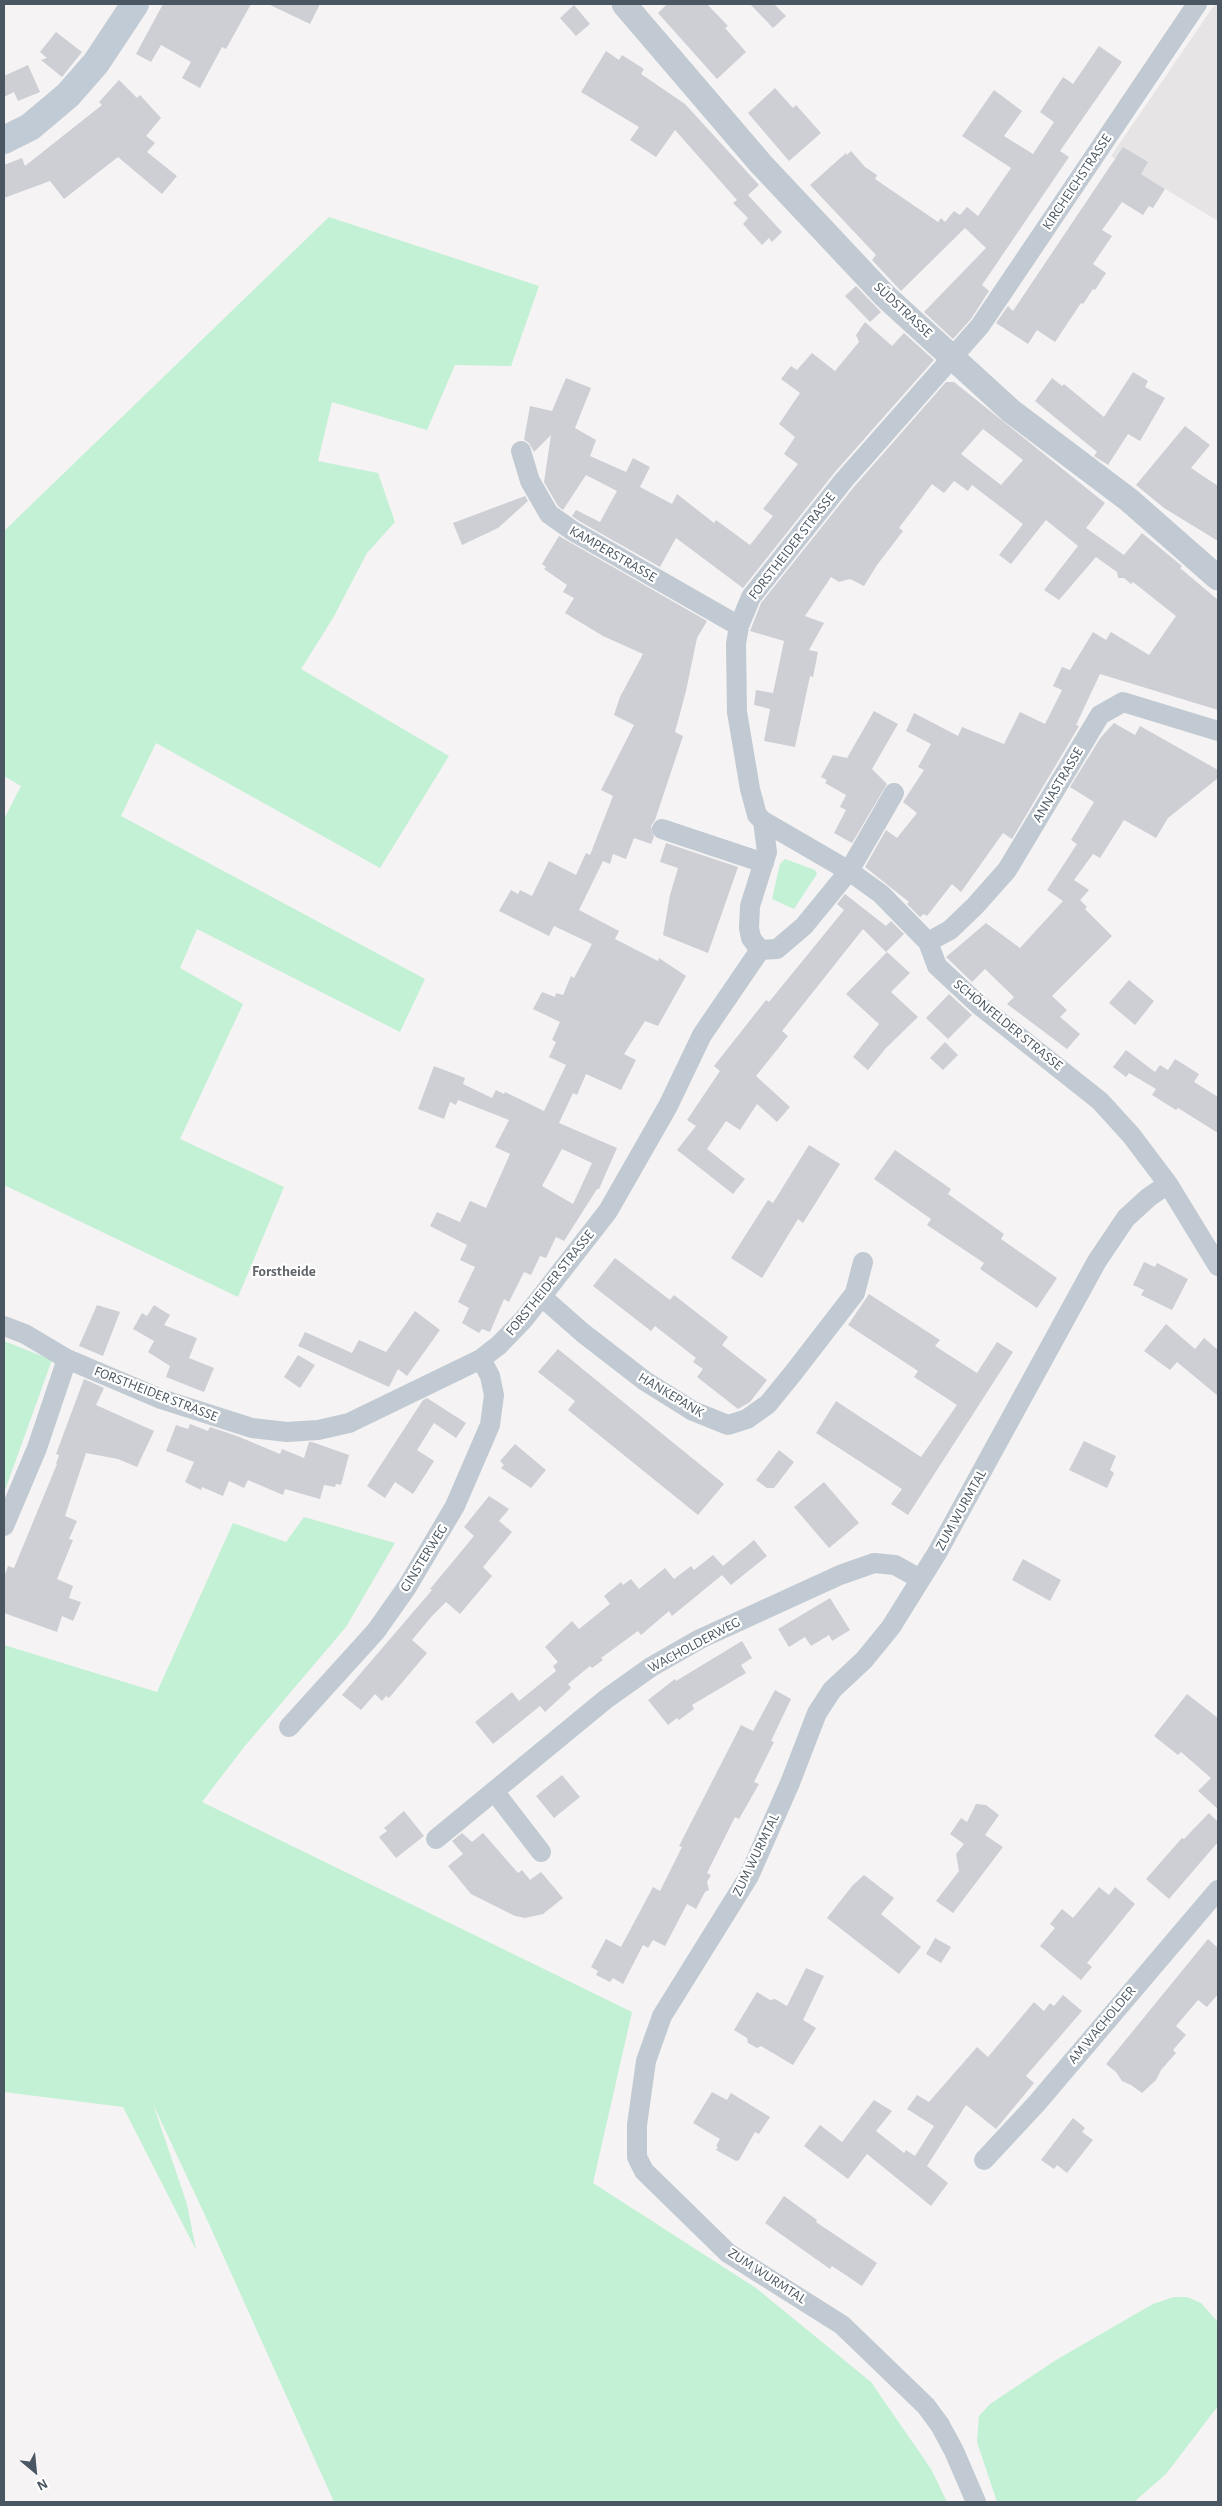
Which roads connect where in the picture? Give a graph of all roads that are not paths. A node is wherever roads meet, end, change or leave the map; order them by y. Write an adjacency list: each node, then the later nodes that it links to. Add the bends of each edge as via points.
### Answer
1 (135, 4): 4 (main road, via 96,64 68,95 30,127)
2 (624, 4): 5 (street, SÜDSTRASSE, via 768,171 885,296)
3 (1197, 4): 5 (street, KIRCHEICHSTRASSE, via 980,326)
4 (4, 140)
5 (953, 356): 7 (street, SÜDSTRASSE, via 1011,411 1129,500); 8 (street, FORSTHEIDER STRASSE, via 844,480 750,597)
6 (521, 451): 8 (street, KAMPERSTRASSE, via 530,481 549,514)
7 (1218, 578)
8 (739, 626): 11 (street, FORSTHEIDER STRASSE, via 736,644 737,712 750,789 757,815)
9 (1218, 731): 15 (street, ANNASTRASSE, via 1123,702 1100,715 1007,870 950,930)
10 (894, 793): 14 (street)
11 (763, 820): 13 (street, FORSTHEIDER STRASSE, via 767,852); 14 (street, SCHÖNFELDER STRASSE)
12 (662, 829): 13 (street)
13 (764, 863): 16 (street, FORSTHEIDER STRASSE, via 750,906 751,938)
14 (849, 871): 15 (street, SCHÖNFELDER STRASSE, via 880,894); 16 (street, via 790,941 777,949)
15 (928, 942): 17 (street, SCHÖNFELDER STRASSE, via 937,966 979,1005 1100,1101 1132,1135)
16 (760, 950): 20 (street, FORSTHEIDER STRASSE, via 702,1036 668,1106 608,1211)
17 (1168, 1184): 19 (street, SCHÖNFELDER STRASSE); 25 (street, ZUM WURMTAL, via 1126,1218 1097,1260 952,1528)
18 (863, 1262): 20 (street, HANKEPANK, via 855,1293 768,1404 746,1419 728,1425 693,1411 645,1381)
19 (1218, 1266)
20 (542, 1297): 23 (street, FORSTHEIDER STRASSE)
21 (4, 1326): 22 (street, FORSTHEIDER STRASSE, via 26,1334)
22 (67, 1359): 23 (street, FORSTHEIDER STRASSE, via 198,1412 252,1428 287,1432 349,1423); 24 (street, via 37,1448)
23 (481, 1360): 26 (street, GINSTERWEG, via 490,1376 494,1395 490,1425 456,1506 376,1631)
24 (4, 1526)
25 (920, 1580): 27 (street, WACHOLDERWEG, via 895,1565 874,1563 840,1575 700,1639 651,1667 606,1699); 32 (street, ZUM WURMTAL, via 891,1627 864,1660 832,1690 817,1713 749,1876 662,2016 646,2061 637,2125 637,2158 660,2188 728,2252 842,2325 926,2406 949,2442)
26 (289, 1727)
27 (494, 1791): 28 (street, WACHOLDERWEG); 29 (street)
28 (436, 1839)
29 (541, 1852)
30 (1218, 1890): 31 (street, AM WACHOLDER, via 1037,2103)
31 (984, 2160)
32 (976, 2502)

